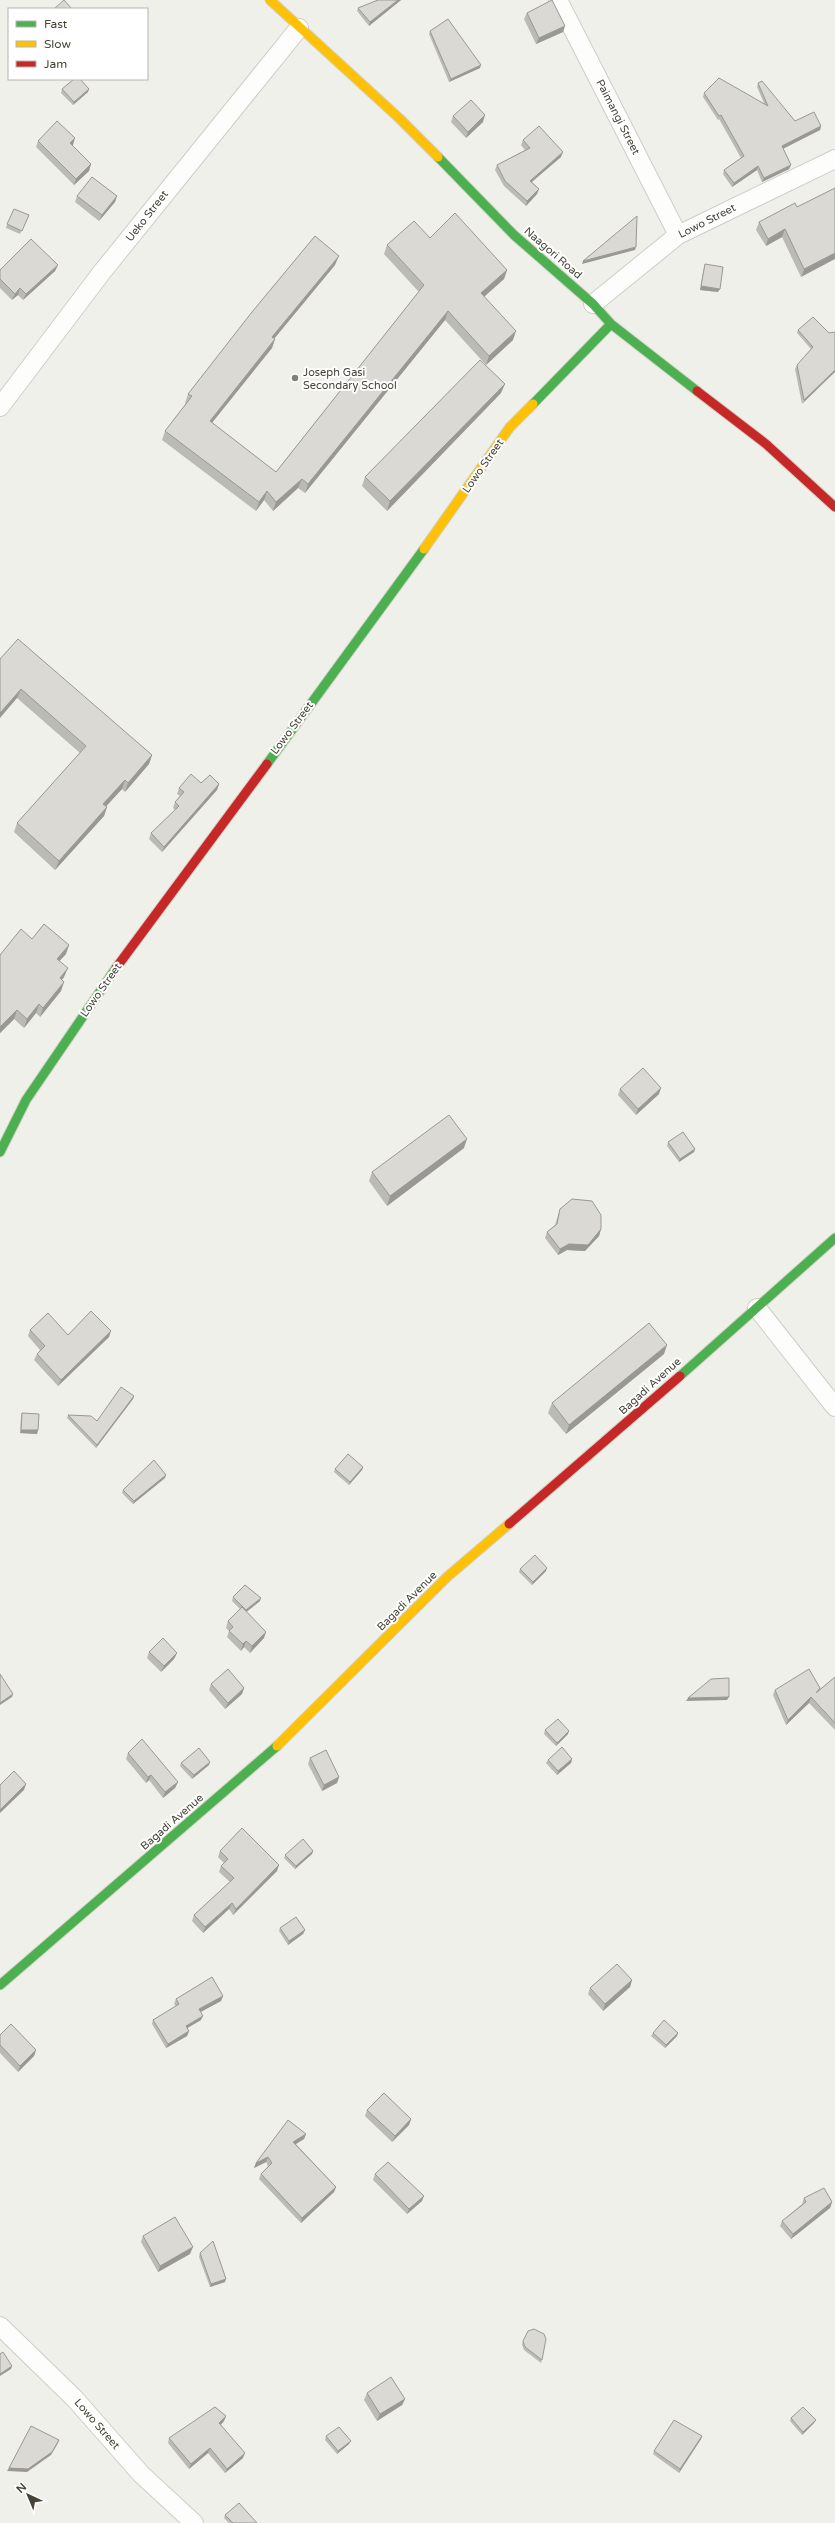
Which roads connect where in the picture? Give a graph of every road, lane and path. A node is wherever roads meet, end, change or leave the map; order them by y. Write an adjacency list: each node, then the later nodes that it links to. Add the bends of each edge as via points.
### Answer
1 (270, 0): 3 (street, Naagori Road)
2 (558, 0): 5 (street, Paimangi Street)
3 (299, 28): 6 (street, Naagori Road, via 398,118 514,235); 8 (street, Ueko Street, via 102,272)
4 (835, 159): 5 (street, Lowo Street)
5 (678, 235): 6 (street, Lowo Street)
6 (593, 304): 7 (street, Naagori Road)
7 (611, 324): 9 (street, Naagori Road, via 766,444); 10 (street, Lowo Street, via 510,427 384,606 112,974 26,1100)
8 (0, 407)
9 (835, 507)
10 (0, 1152)
11 (835, 1238): 12 (street, Bagadi Avenue)
12 (756, 1308): 13 (street); 14 (street, Bagadi Avenue, via 447,1578 293,1732)
13 (835, 1407)
14 (0, 1985)
15 (0, 2326): 16 (street, Lowo Street, via 75,2399 141,2474)
16 (194, 2523)

